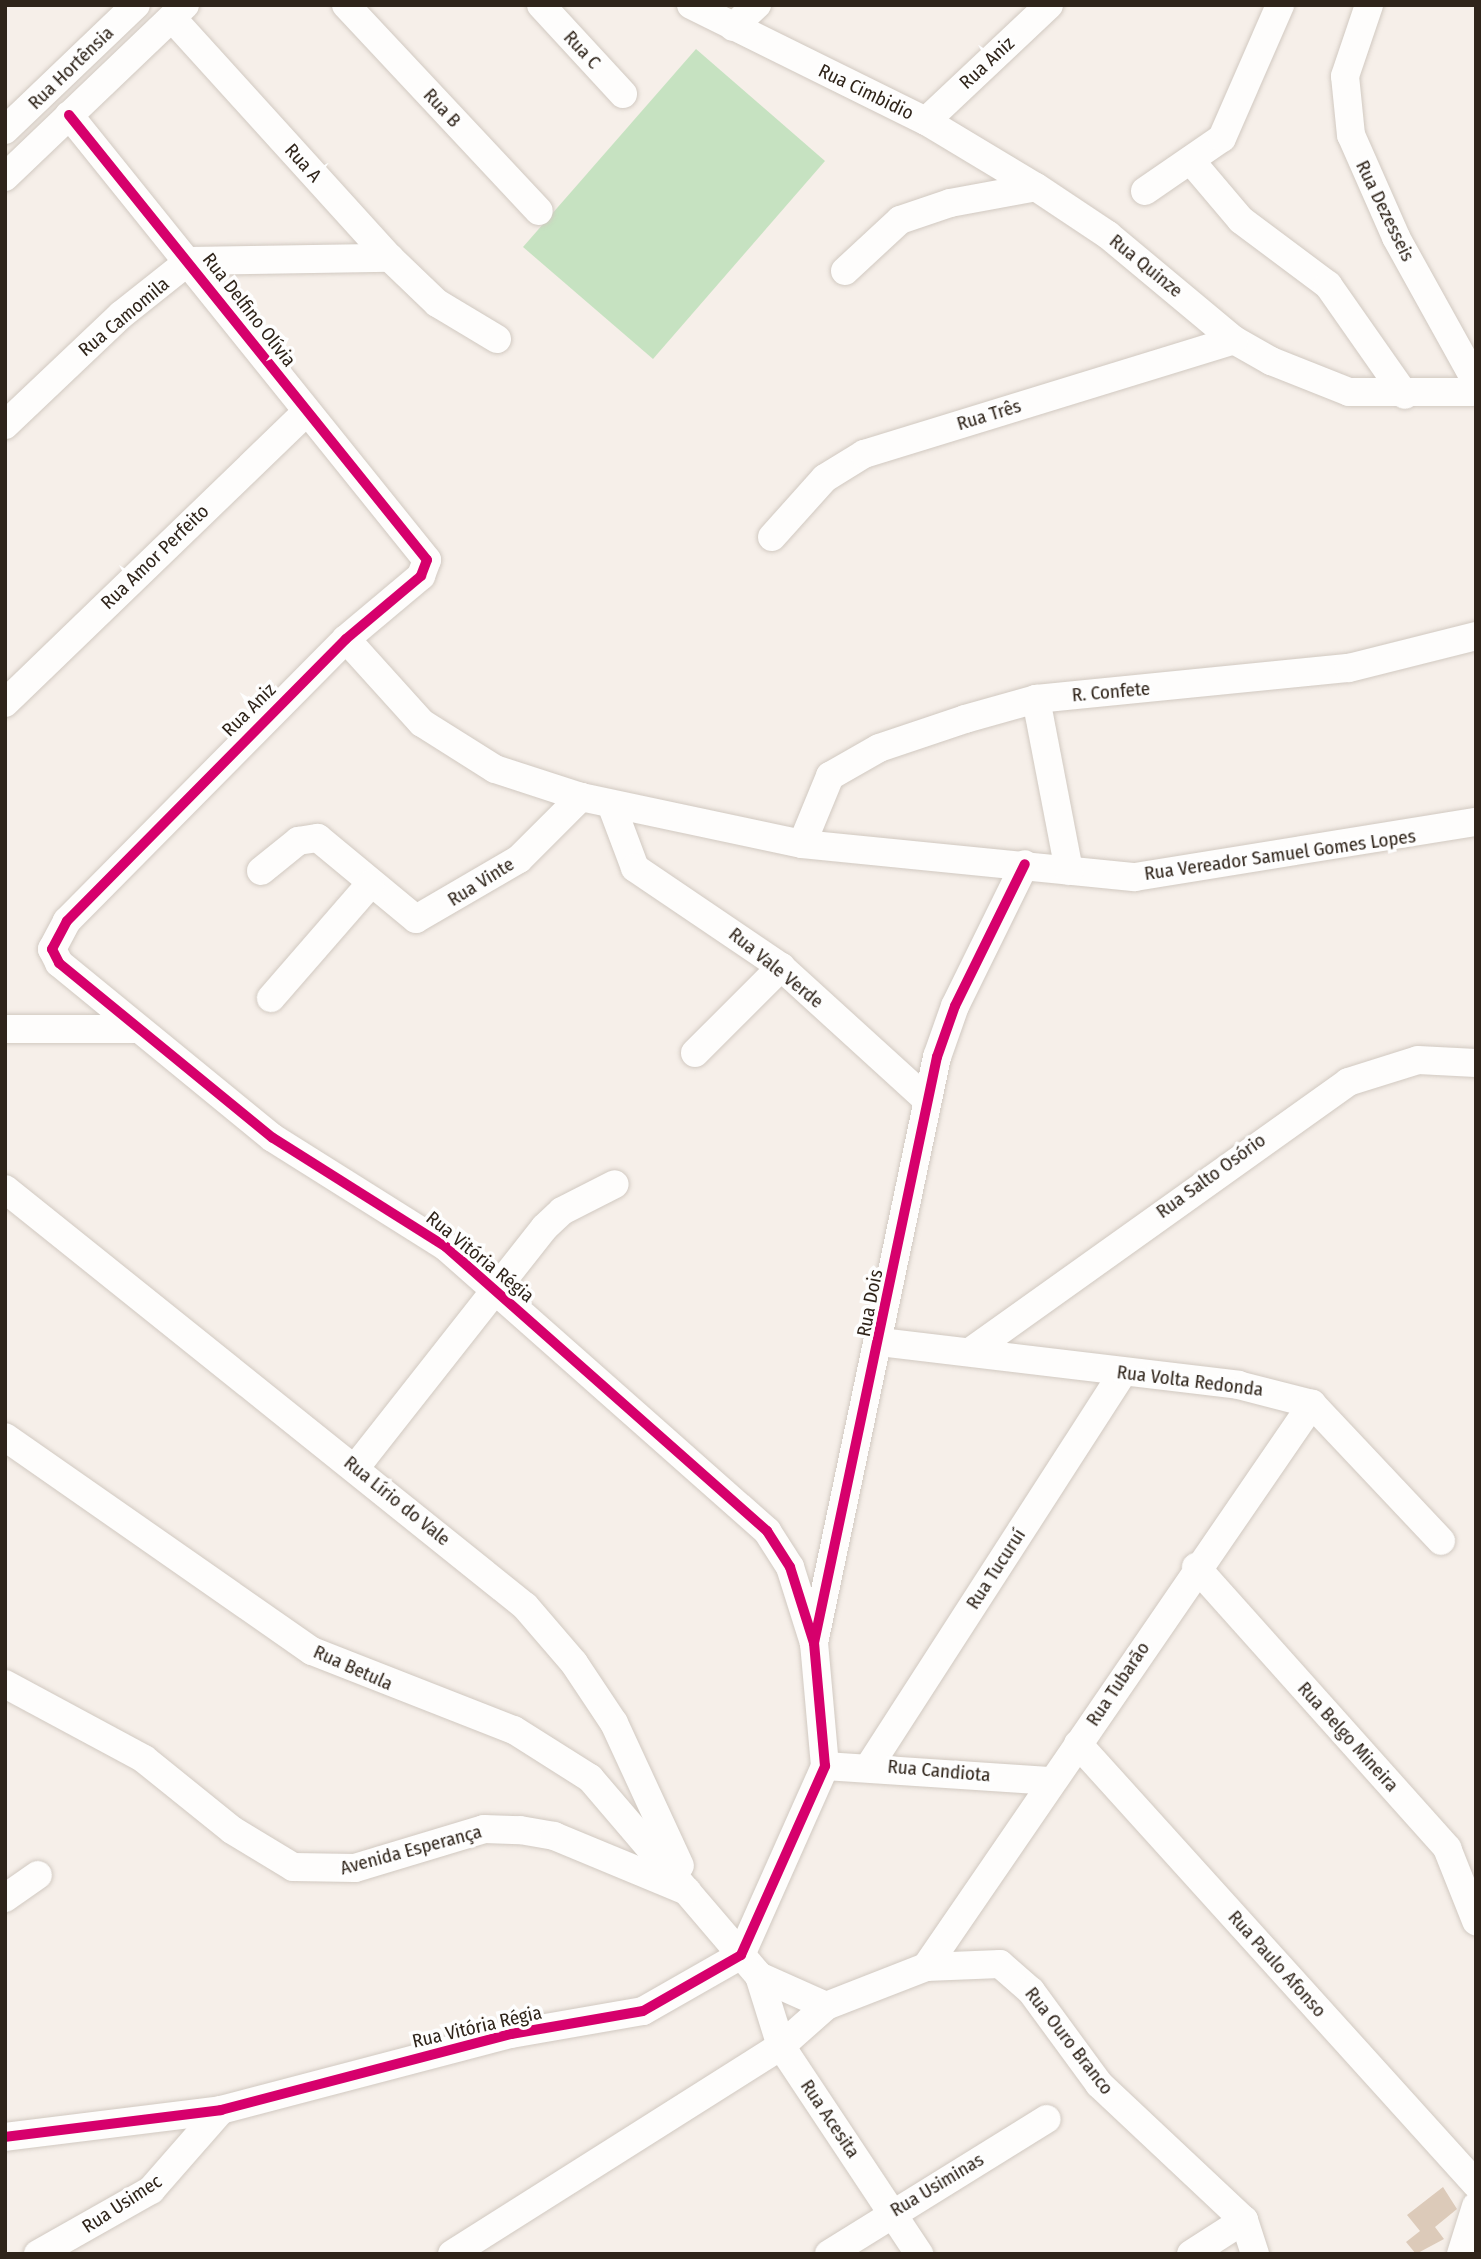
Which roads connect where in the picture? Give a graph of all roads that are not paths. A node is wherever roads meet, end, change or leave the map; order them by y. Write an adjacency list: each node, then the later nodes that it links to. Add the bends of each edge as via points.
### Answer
1 (136, 5): 14 (street, Rua Hortênsia)
2 (346, 5): 19 (street, Rua B)
3 (541, 5): 11 (street, Rua C)
4 (691, 5): 10 (street, Rua Cimbidio)
5 (757, 5): 10 (street)
6 (1049, 5): 13 (street, Rua Aniz)
7 (1280, 5): 15 (street, via 1228,130)
8 (1369, 5): 25 (street, Rua Dezesseis, via 1345,76 1345,112 1358,156 1395,237 1474,379 1475,390)
9 (178, 12): 12 (street, Rua Hortênsia); 20 (street, Rua A)
10 (733, 27): 13 (street, Rua Cimbidio)
11 (623, 94)
12 (69, 115): 16 (street, Rua Hortênsia); 21 (street, Rua Delfino Olívia)
13 (926, 121): 17 (street, Rua Cimbidio)
14 (5, 130)
15 (1191, 161): 18 (street); 26 (street, via 1241,220 1328,285)
16 (5, 177)
17 (1036, 187): 22 (street, via 950,203 901,220); 24 (street, Rua Quinze, via 1108,235)
18 (1145, 191)
19 (539, 211)
20 (390, 258): 21 (street); 23 (street, Rua A, via 437,303)
21 (189, 261): 27 (street, Rua Delfino Olívia); 28 (street, Rua Camomila, via 121,315)
22 (845, 271)
23 (497, 339)
24 (1234, 340): 26 (street, Rua Quinze, via 1329,386); 30 (street, Rua Três, via 864,454 825,478)
25 (1460, 393): 26 (street, Rua Quinze)
26 (1405, 395)
27 (306, 412): 29 (street, Rua Delfino Olívia); 34 (street, Rua Amor Perfeito)
28 (5, 425)
29 (403, 525): 32 (street, Rua Aniz, via 423,551 426,569)
30 (772, 537)
31 (1476, 636): 33 (street, R. Confete, via 1349,668)
32 (346, 639): 35 (street, Rua Vereador Samuel Gomes Lopes, via 443,740 495,769); 43 (street, Rua Aniz)
33 (1036, 699): 38 (street, R. Confete, via 849,761 818,795); 41 (street)
34 (5, 703)
35 (581, 797): 36 (street, Rua Vereador Samuel Gomes Lopes); 42 (street, Rua Vinte, via 519,859 421,917 411,918)
36 (611, 804): 38 (street, Rua Vereador Samuel Gomes Lopes); 44 (street, Rua Vale Verde, via 635,867)
37 (1476, 822): 41 (street, Rua Vereador Samuel Gomes Lopes, via 1178,874)
38 (802, 844): 39 (street, Rua Vereador Samuel Gomes Lopes)
39 (1026, 864): 41 (street, Rua Vereador Samuel Gomes Lopes); 50 (street, Rua Dois, via 955,1006)
40 (261, 871): 42 (street, Rua Vinte, via 313,837)
41 (1069, 871)
42 (370, 884): 45 (street)
43 (67, 921): 47 (street, Rua Vitória Régia, via 52,948 59,962)
44 (781, 967): 48 (street); 50 (street, Rua Vale Verde)
45 (271, 998)
46 (5, 1029): 47 (street)
47 (138, 1029): 53 (street, Rua Vitória Régia, via 273,1138 421,1229)
48 (695, 1053)
49 (1476, 1063): 55 (street, Rua Salto Osório, via 1418,1060 1348,1082)
50 (927, 1100): 54 (street, Rua Dois)
51 (615, 1184): 53 (street, via 554,1218)
52 (5, 1189): 59 (street, Rua Lírio do Vale)
53 (497, 1292): 59 (street); 62 (street, Rua Vitória Régia, via 776,1541)
54 (880, 1342): 55 (street, Rua Volta Redonda); 62 (street, Rua Dois)
55 (970, 1352): 56 (street, Rua Volta Redonda)
56 (1123, 1373): 57 (street, Rua Volta Redonda, via 1248,1387); 65 (street, Rua Tucuruí)
57 (1312, 1404): 60 (street); 61 (street, Rua Tubarão)
58 (5, 1437): 69 (street, Rua Betula, via 312,1651 493,1721 562,1756 606,1794)
59 (356, 1467): 69 (street, Rua Lírio do Vale, via 498,1582 574,1663 614,1723)
60 (1441, 1541)
61 (1196, 1567): 64 (street, Rua Tubarão); 71 (street, Rua Belgo Mineira, via 1447,1848)
62 (814, 1643): 66 (street, Rua Dois)
63 (5, 1684): 69 (street, Avenida Esperança, via 144,1759 232,1830 293,1867 355,1868 484,1829 520,1829 554,1836)
64 (1078, 1744): 67 (street, Rua Tubarão); 80 (street, Rua Paulo Afonso)
65 (870, 1765): 66 (street, Rua Candiota); 67 (street, Rua Candiota)
66 (825, 1766): 72 (street)
67 (1052, 1781): 73 (street, Rua Tubarão)
68 (38, 1874): 70 (street)
69 (693, 1894): 72 (street)
70 (5, 1898)
71 (1476, 1921)
72 (741, 1955): 74 (street); 77 (street, Rua Vitória Régia, via 643,2011 510,2034)
73 (926, 1967): 75 (street, Rua Ouro Branco); 83 (street, Rua Ouro Branco, via 983,1960 1014,1973 1099,2084)
74 (759, 1976): 75 (street); 76 (street, Rua Acesita)
75 (826, 2006): 76 (street, Rua Ouro Branco)
76 (781, 2046): 82 (street, Rua Acesita); 85 (street, Rua Ouro Branco)
77 (221, 2110): 79 (street, Rua Vitória Régia); 84 (street, Rua Usimec, via 151,2190)
78 (1047, 2119): 82 (street, Rua Usiminas)
79 (5, 2137)
80 (1476, 2184)
81 (1476, 2206): 90 (street)
82 (892, 2213): 86 (street, Rua Usiminas); 87 (street, Rua Acesita)
83 (1244, 2220): 88 (street); 89 (street, Rua Ouro Branco)
84 (38, 2254)
85 (452, 2254)
86 (829, 2254)
87 (919, 2254)
88 (1191, 2254)
89 (1255, 2254)
90 (1461, 2254)

